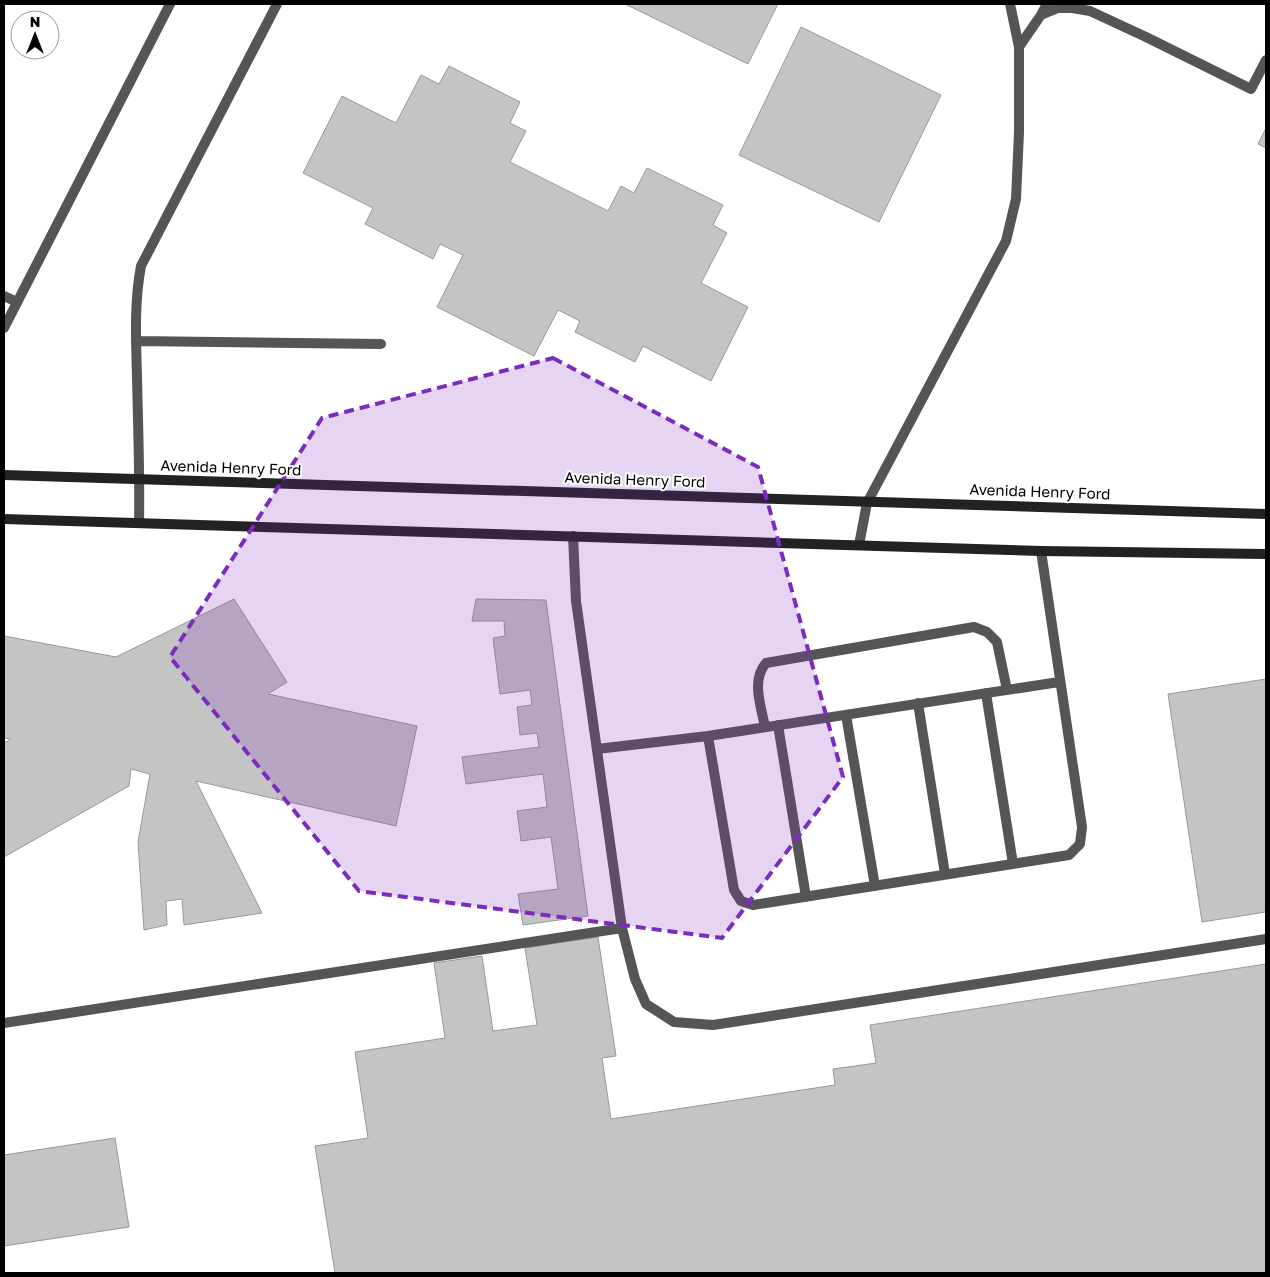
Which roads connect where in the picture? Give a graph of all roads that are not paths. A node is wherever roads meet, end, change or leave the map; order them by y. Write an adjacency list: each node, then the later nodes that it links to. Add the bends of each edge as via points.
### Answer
1 (170, 4): 9 (lane)
2 (277, 4): 11 (lane, via 141,266)
3 (1010, 4): 6 (lane)
4 (1046, 4): 5 (lane)
5 (1041, 15): 6 (lane); 7 (lane, via 1058,8 1090,12 1251,89)
6 (1019, 47): 15 (lane, via 1016,199 1006,241)
7 (1266, 60)
8 (4, 296): 9 (lane)
9 (16, 302): 10 (lane)
10 (4, 328)
11 (136, 341): 12 (lane); 14 (lane)
12 (381, 344)
13 (4, 475): 14 (main road, Avenida Henry Ford)
14 (140, 480): 15 (main road, Avenida Henry Ford); 18 (lane)
15 (867, 502): 16 (main road, Avenida Henry Ford); 20 (lane)
16 (1266, 514)
17 (4, 519): 18 (main road)
18 (139, 523): 19 (main road)
19 (573, 536): 20 (main road); 31 (lane, via 576,601)
20 (859, 545): 21 (main road)
21 (1041, 551): 22 (main road); 23 (lane)
22 (1266, 554)
23 (1060, 682): 24 (lane); 32 (lane, via 1082,827 1080,844 1069,855)
24 (1007, 690): 25 (lane); 29 (lane, via 997,642 987,632 974,627 766,663 759,671 758,685)
25 (986, 693): 26 (lane); 32 (lane)
26 (918, 704): 27 (lane); 33 (lane)
27 (846, 715): 28 (lane); 34 (lane)
28 (778, 725): 29 (lane); 35 (lane)
29 (765, 727): 30 (lane)
30 (708, 736): 31 (lane); 35 (lane, via 734,890 741,901 753,905)
31 (597, 749): 36 (lane)
32 (1013, 864): 33 (lane)
33 (945, 874): 34 (lane)
34 (875, 886): 35 (lane)
35 (806, 897)
36 (622, 928): 37 (lane, via 635,979 646,1004 674,1022 713,1025); 38 (lane)
37 (1266, 939)
38 (4, 1023)

